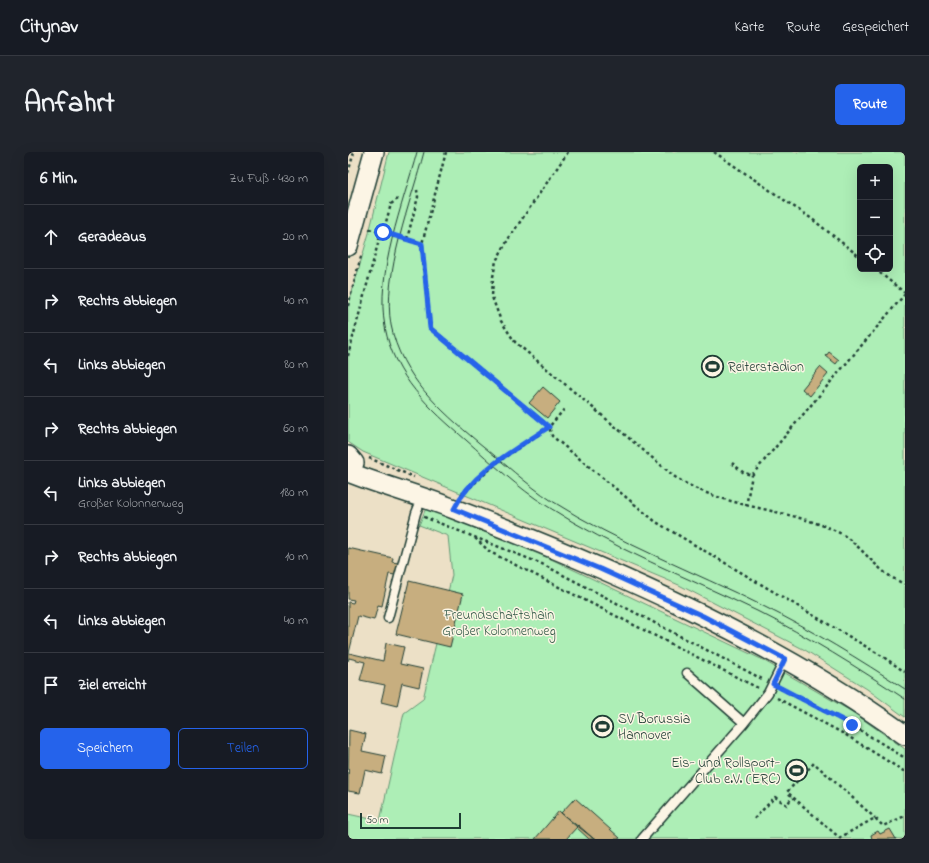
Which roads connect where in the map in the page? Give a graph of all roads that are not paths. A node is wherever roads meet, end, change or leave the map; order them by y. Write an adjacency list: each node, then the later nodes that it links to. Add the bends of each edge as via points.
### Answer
1 (374, 152): 2 (street)
2 (348, 246)
3 (349, 463): 4 (street)
4 (419, 496): 5 (lane); 6 (street, via 600,569 703,616)
5 (388, 618)
6 (785, 659): 8 (lane, via 768,693); 9 (street, via 861,703)
7 (687, 674): 8 (lane)
8 (744, 724): 10 (lane)
9 (905, 735)
10 (642, 839)

